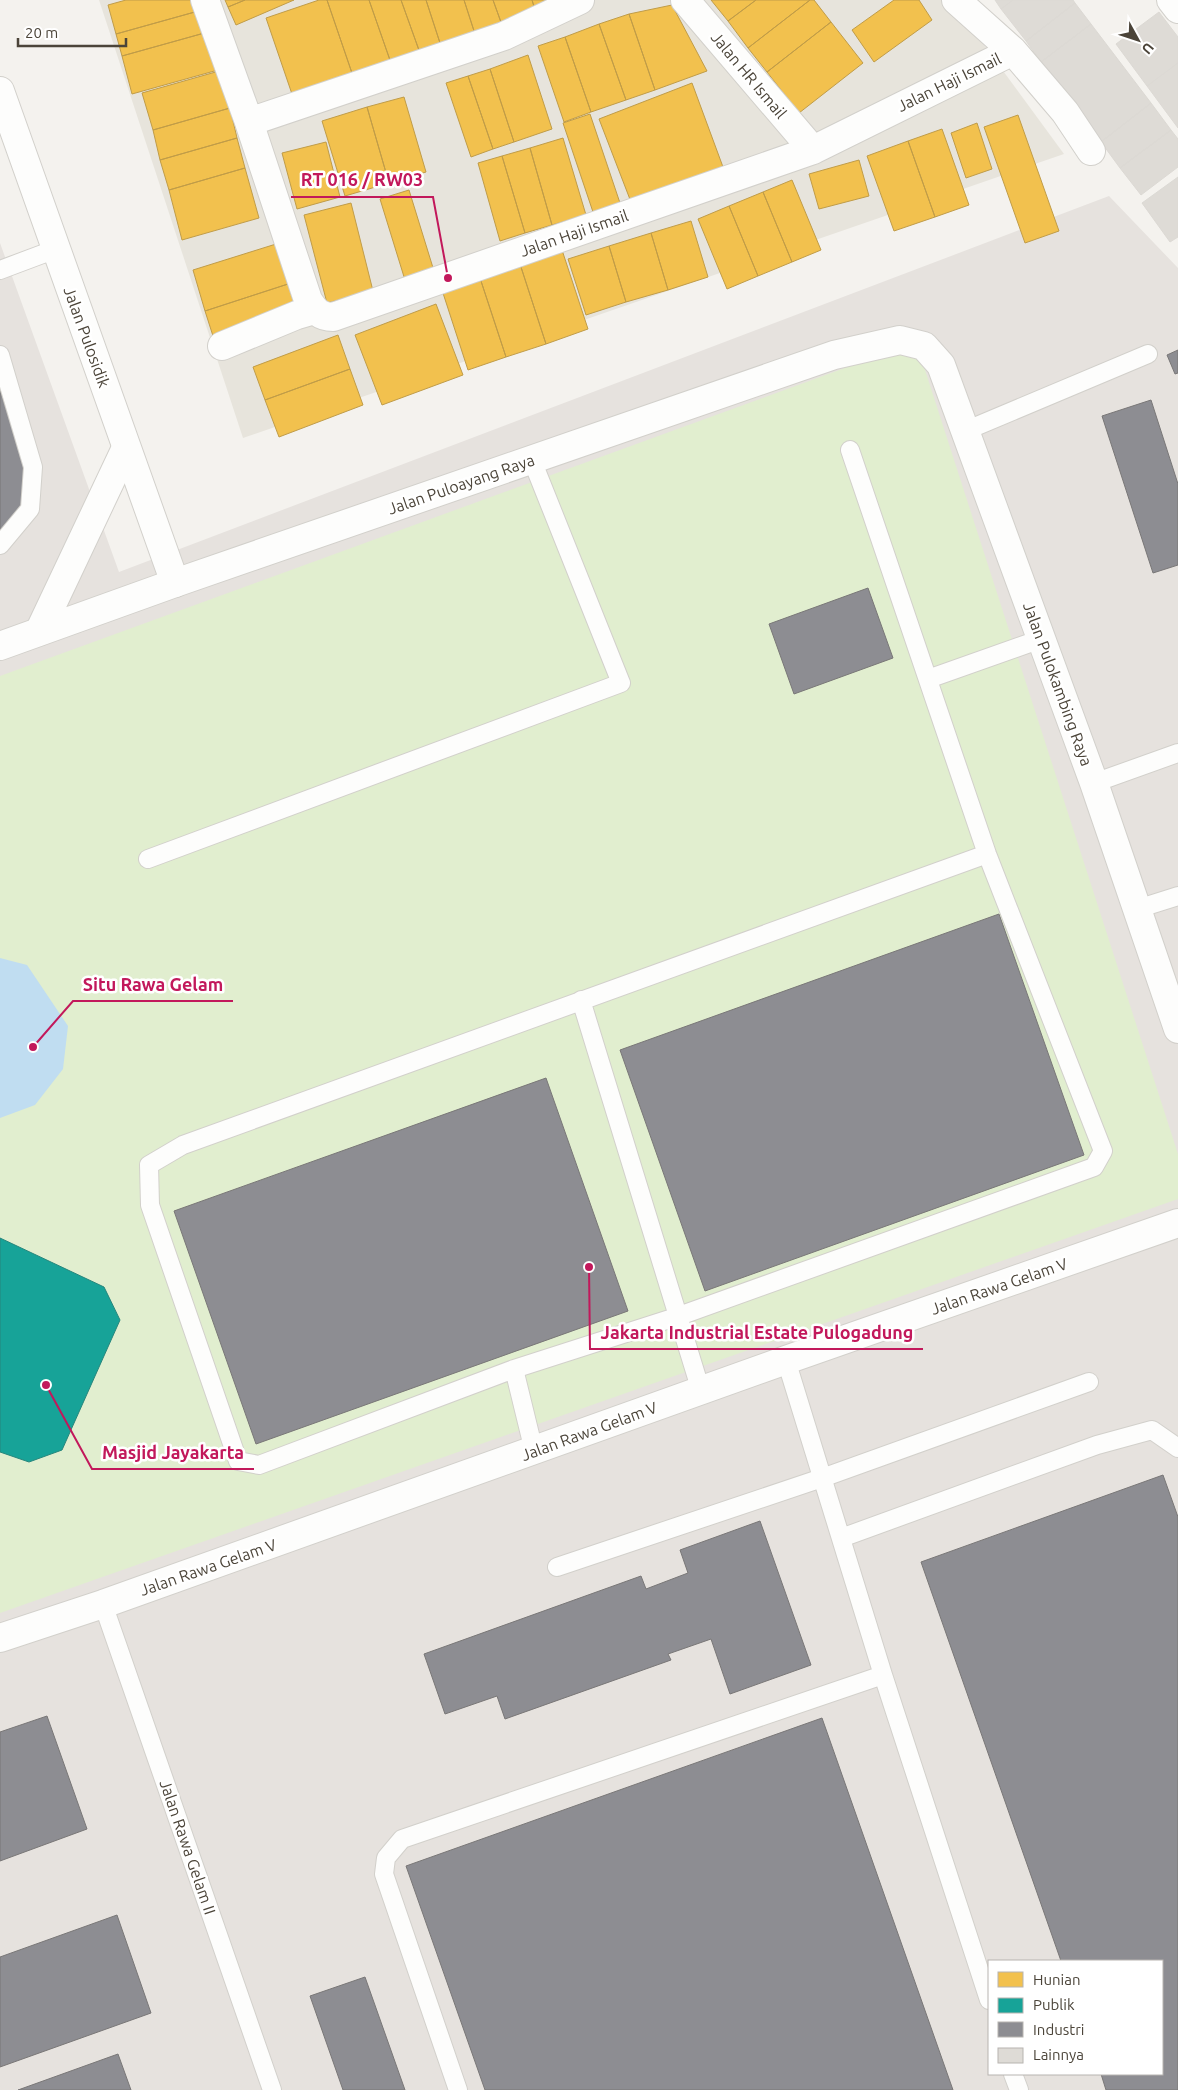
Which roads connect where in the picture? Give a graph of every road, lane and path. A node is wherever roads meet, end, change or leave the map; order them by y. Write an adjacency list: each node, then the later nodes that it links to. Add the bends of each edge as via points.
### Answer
1 (206, 0): 9 (street)
2 (580, 0): 9 (street, via 504,36)
3 (686, 0): 10 (street, Jalan HR Ismail)
4 (956, 0): 7 (street)
5 (1171, 0): 6 (street)
6 (1178, 9)
7 (1013, 51): 10 (street, Jalan Haji Ismail); 11 (street, via 1065,112)
8 (0, 92): 12 (street, Jalan Pulosidik)
9 (249, 122): 14 (street)
10 (813, 150): 14 (street, Jalan Haji Ismail, via 334,317 320,315)
11 (1091, 151)
12 (56, 249): 13 (lane); 20 (street, Jalan Pulosidik)
13 (0, 270)
14 (314, 310): 15 (street, via 296,314)
15 (222, 346)
16 (924, 346): 19 (street, Jalan Pulokambing Raya, via 941,365); 22 (street, Jalan Puloayang Raya, via 900,340 834,355)
17 (1148, 354): 19 (lane)
18 (0, 355): 23 (lane, via 33,466 30,509)
19 (965, 431): 26 (street, Jalan Pulokambing Raya)
20 (126, 448): 24 (street, Jalan Pulosidik); 25 (street)
21 (850, 450): 28 (lane)
22 (532, 460): 24 (street, Jalan Puloayang Raya); 32 (lane, via 621,683)
23 (0, 545)
24 (175, 583): 25 (street, Jalan Puloayang Raya)
25 (39, 632): 27 (street, Jalan Puloayang Raya)
26 (1041, 640): 28 (lane); 30 (street, Jalan Pulokambing Raya)
27 (0, 646)
28 (928, 680): 31 (lane)
29 (1178, 753): 30 (lane)
30 (1094, 783): 34 (street, Jalan Pulokambing Raya)
31 (987, 854): 35 (lane); 38 (lane, via 1103,1151 1094,1167)
32 (148, 860)
33 (1178, 896): 34 (lane)
34 (1137, 909): 36 (street, Jalan Pulokambing Raya)
35 (581, 1000): 38 (lane); 40 (lane, via 183,1145 149,1164 150,1205 238,1461 259,1464)
36 (1178, 1029)
37 (1178, 1224): 39 (street, Jalan Rawa Gelam V)
38 (679, 1316): 40 (lane); 42 (lane)
39 (786, 1360): 42 (street, Jalan Rawa Gelam V); 45 (lane)
40 (514, 1369): 44 (lane)
41 (1089, 1382): 45 (lane)
42 (701, 1391): 44 (street, Jalan Rawa Gelam V)
43 (1178, 1448): 46 (lane, via 1152,1430 1097,1445)
44 (534, 1451): 48 (street, Jalan Rawa Gelam V)
45 (822, 1478): 46 (lane); 47 (lane)
46 (841, 1538): 50 (lane)
47 (557, 1567)
48 (103, 1604): 49 (street, Jalan Rawa Gelam V); 53 (lane, Jalan Rawa Gelam II)
49 (0, 1638)
50 (883, 1676): 51 (lane); 54 (lane, via 402,1839 386,1858 384,1874)
51 (988, 1997)
52 (1013, 2075): 55 (lane)
53 (272, 2090)
54 (458, 2090)
55 (1019, 2090)

